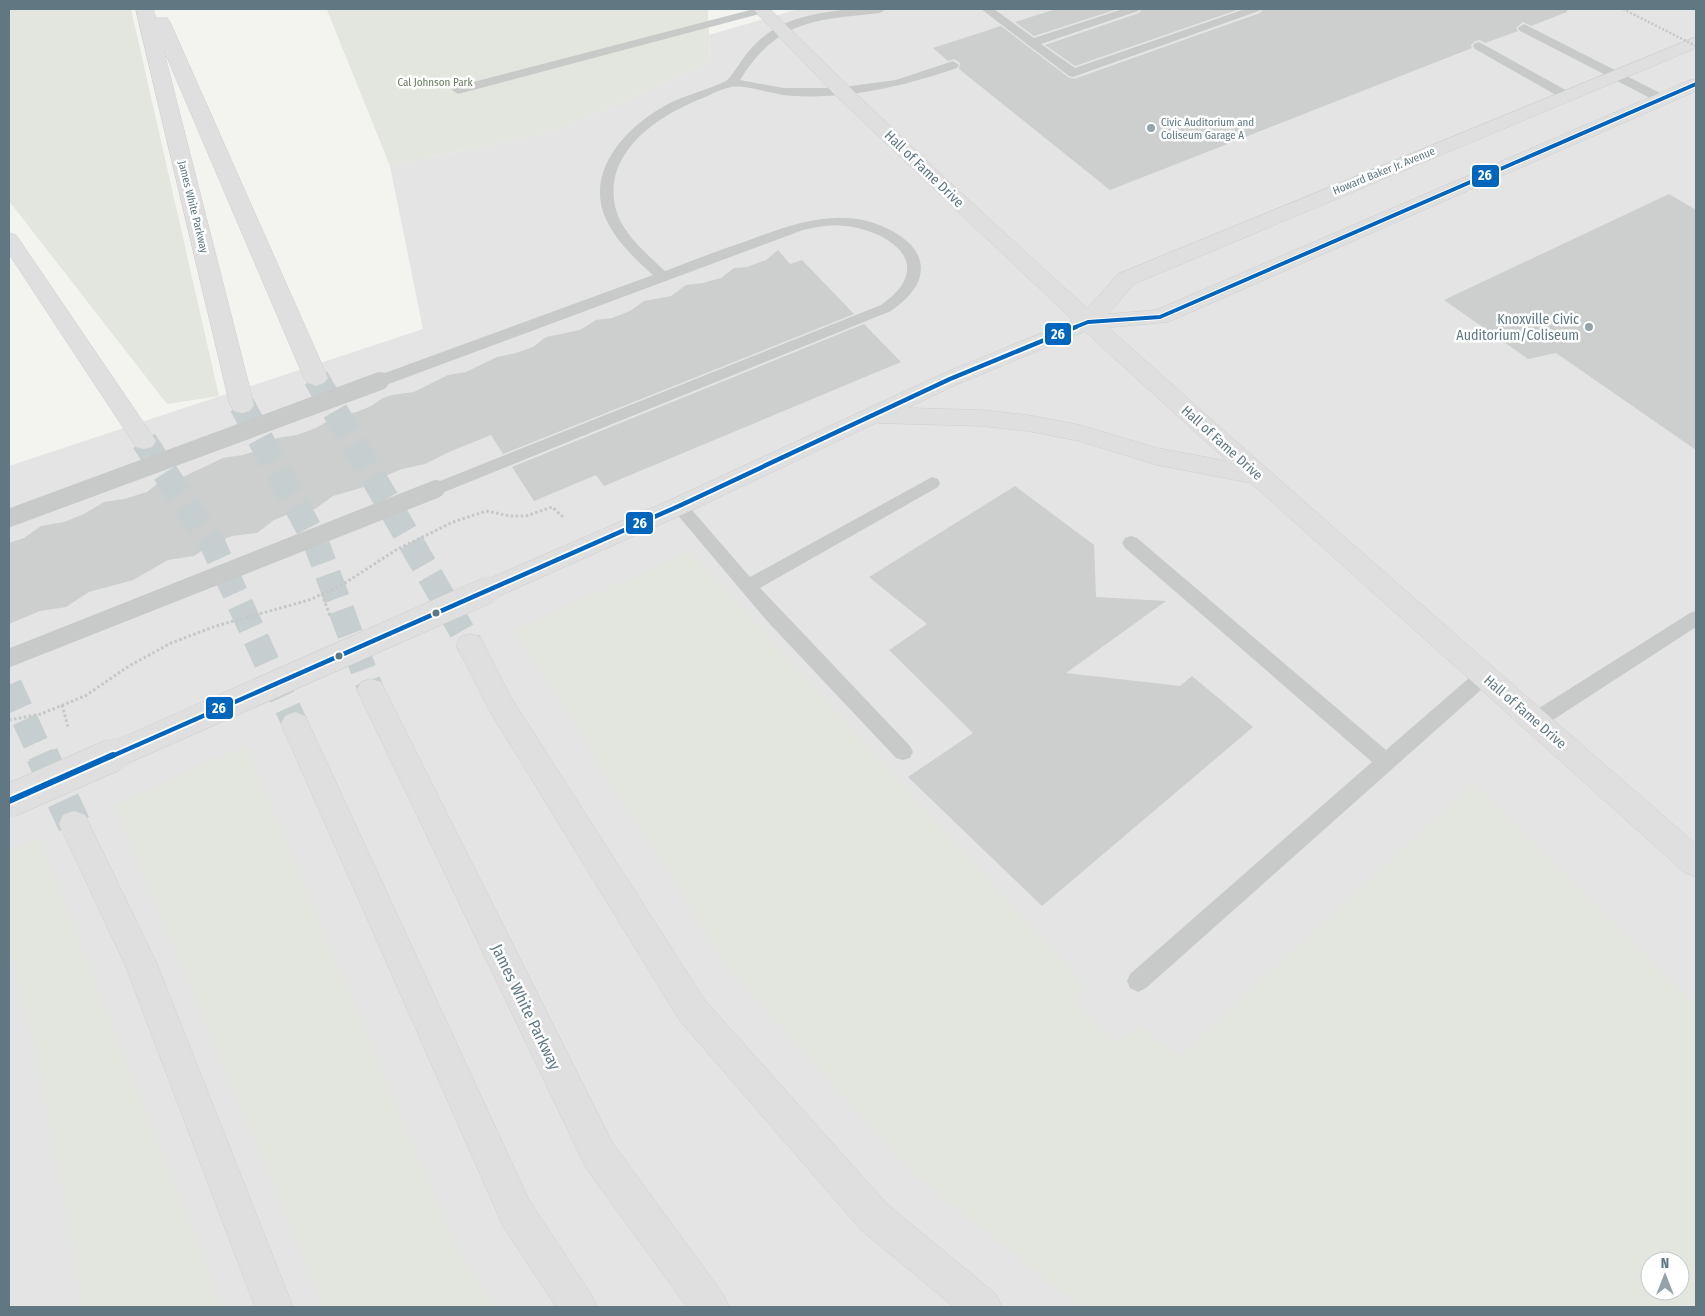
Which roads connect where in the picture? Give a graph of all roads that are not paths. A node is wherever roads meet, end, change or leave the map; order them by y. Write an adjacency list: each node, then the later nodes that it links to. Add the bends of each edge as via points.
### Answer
1 (145, 9): 27 (main road, James White Parkway)
2 (156, 9): 26 (main road)
3 (762, 9): 10 (main road, Hall of Fame Drive); 19 (lane)
4 (880, 9): 10 (lane, via 812,19)
5 (987, 9): 13 (lane)
6 (1134, 9): 13 (lane)
7 (1215, 9): 9 (lane)
8 (1255, 9): 9 (lane)
9 (1229, 18): 13 (lane, via 1073,73)
10 (782, 28): 17 (lane, via 745,61); 20 (main road, Hall of Fame Drive)
11 (1524, 28): 16 (lane)
12 (1696, 42): 16 (main road, Howard Baker Jr. Avenue)
13 (1032, 43)
14 (1479, 46): 21 (lane)
15 (953, 65): 20 (lane, via 890,85)
16 (1616, 76): 21 (main road, Howard Baker Jr. Avenue); 22 (lane)
17 (732, 83): 20 (lane, via 782,92); 24 (lane, via 670,107 646,122 616,156 607,182 611,213 617,228)
18 (1696, 84): 22 (main road, Howard Baker Jr. Avenue)
19 (458, 90)
20 (844, 92): 25 (main road, Hall of Fame Drive)
21 (1566, 96): 25 (main road, Howard Baker Jr. Avenue, via 1126,279)
22 (1662, 100): 25 (main road, Howard Baker Jr. Avenue, via 1160,317)
23 (9, 238): 29 (main road)
24 (662, 276): 33 (lane, bridge); 38 (lane, bridge, via 800,226 825,221 873,227 893,236 907,249 914,264 913,280 903,294 886,308)
25 (1088, 322): 28 (main road, Howard Baker Jr. Avenue, via 950,379); 30 (main road, Hall of Fame Drive)
26 (316, 378)
27 (242, 405)
28 (876, 415): 30 (main road, via 1028,423 1080,433 1157,456); 32 (main road, Howard Baker Jr. Avenue)
29 (144, 441)
30 (1257, 475): 39 (main road, Hall of Fame Drive)
31 (932, 483): 35 (lane)
32 (679, 506): 35 (lane); 45 (main road, Howard Baker Jr. Avenue, bridge)
33 (9, 518)
34 (1131, 543): 44 (lane)
35 (747, 587): 43 (lane)
36 (1696, 618): 41 (lane)
37 (470, 645): 52 (main road, via 502,707 692,1010 874,1217)
38 (9, 658)
39 (1484, 676): 41 (main road, Hall of Fame Drive); 44 (lane)
40 (371, 690): 51 (main road, James White Parkway, via 599,1155)
41 (1535, 721): 47 (main road, Hall of Fame Drive)
42 (294, 724): 50 (main road, via 516,1213)
43 (903, 752)
44 (1386, 762): 48 (lane)
45 (9, 801)
46 (74, 824): 49 (main road, via 141,964)
47 (1696, 863)
48 (1138, 981)
49 (274, 1307)
50 (578, 1307)
51 (710, 1307)
52 (983, 1307)

